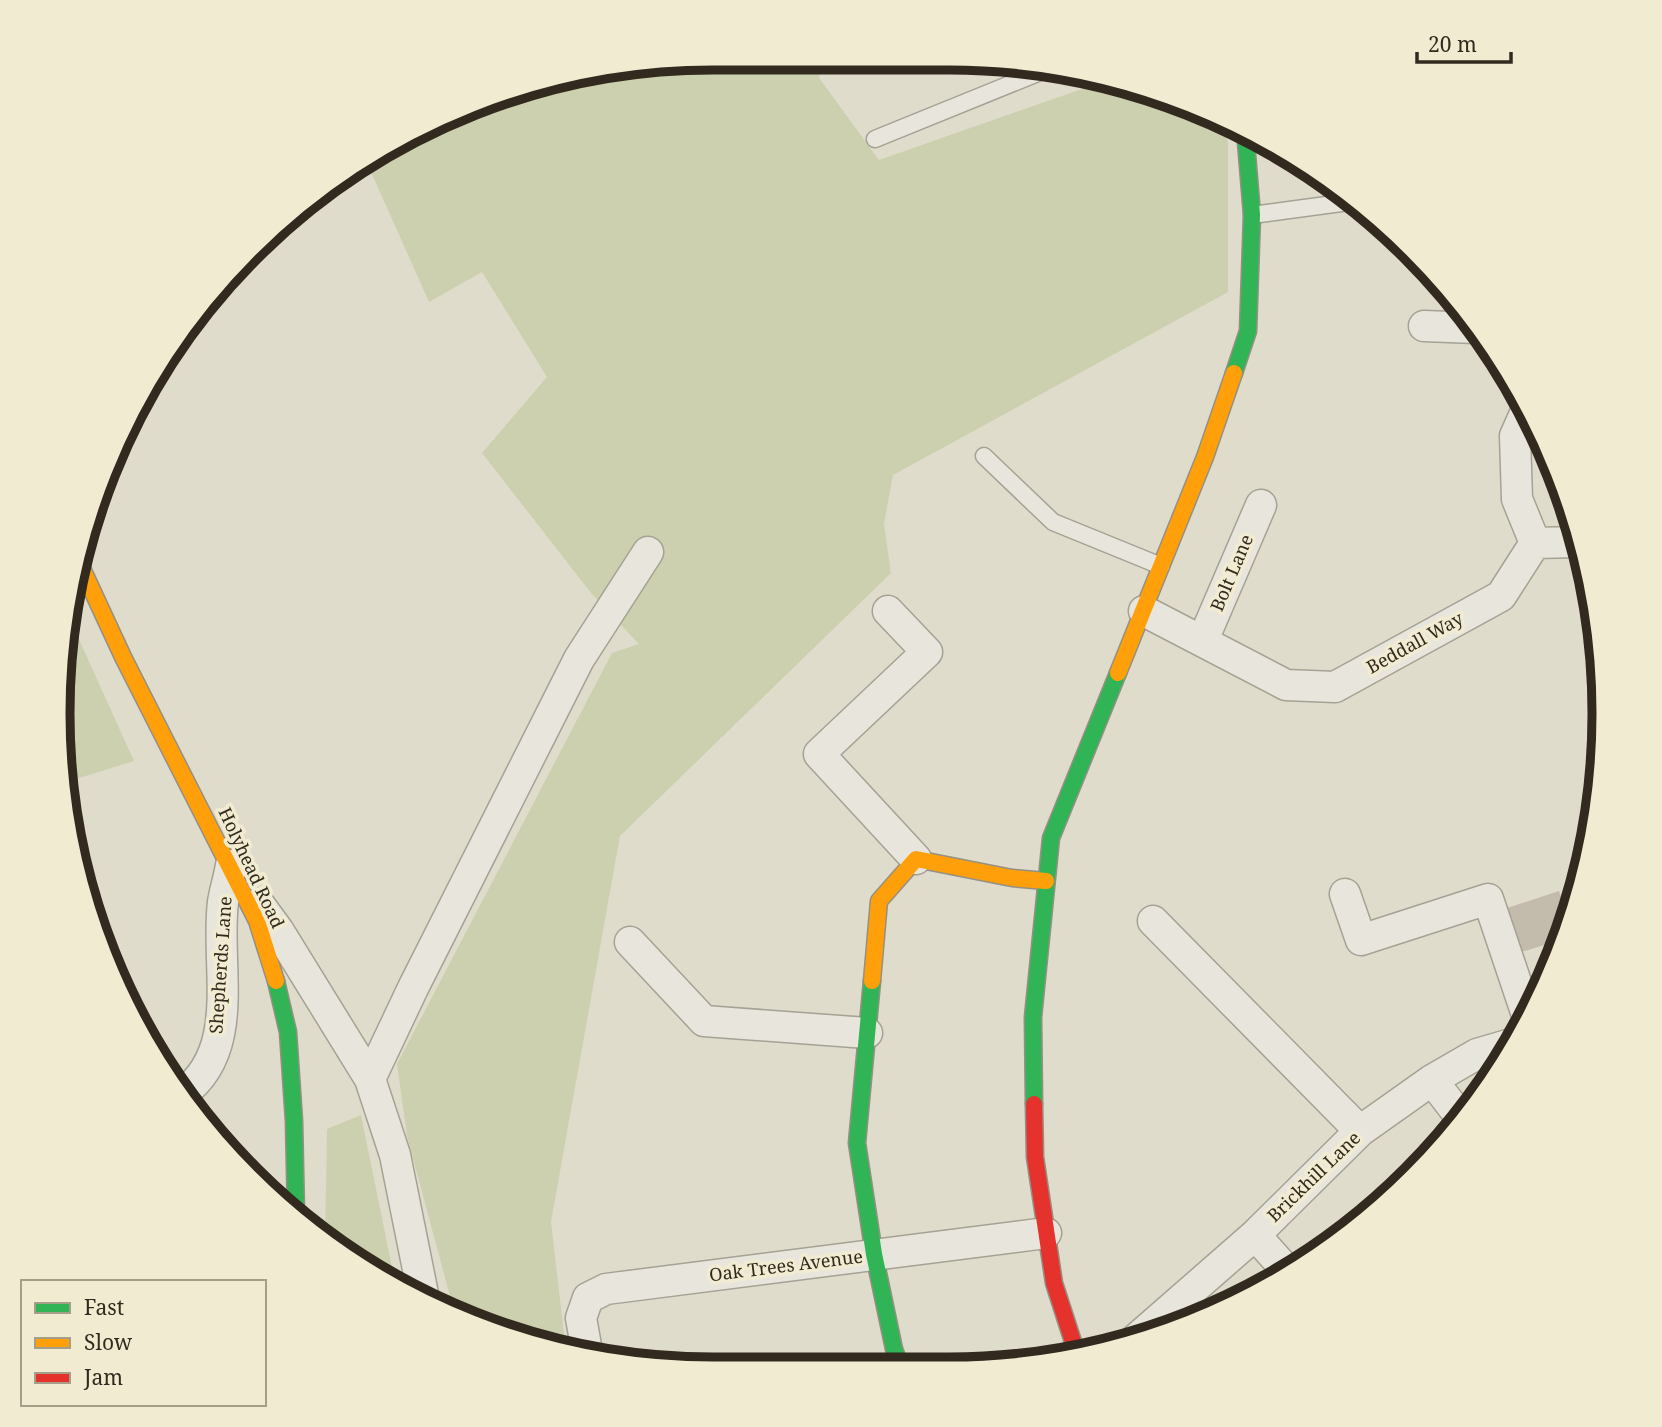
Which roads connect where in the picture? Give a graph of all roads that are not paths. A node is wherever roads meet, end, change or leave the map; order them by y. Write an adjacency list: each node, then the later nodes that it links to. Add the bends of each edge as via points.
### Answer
1 (1031, 76): 2 (lane)
2 (875, 139)
3 (1246, 143): 5 (street)
4 (1340, 203): 5 (lane)
5 (1252, 215): 14 (street, via 1248,331)
6 (1424, 326): 7 (street)
7 (1463, 328)
8 (1522, 421): 11 (street, via 1515,436 1517,499)
9 (984, 456): 14 (lane, via 1053,522)
10 (1261, 505): 18 (street, Bolt Lane)
11 (1535, 542): 12 (street); 18 (street, Beddall Way, via 1501,596 1335,687 1286,685)
12 (1568, 542)
13 (648, 552): 28 (street, via 579,659)
14 (1161, 566): 17 (street)
15 (85, 575): 20 (street, Holyhead Road)
16 (888, 611): 19 (street, via 926,652 819,754)
17 (1144, 611): 18 (street, Beddall Way); 21 (street, via 1051,838)
18 (1203, 640)
19 (916, 859): 21 (street); 26 (street, via 879,901)
20 (231, 865): 28 (street, via 278,930); 30 (street, Shepherds Lane, via 223,904 218,1034 212,1059); 33 (street, Holyhead Road, via 257,920 288,1032)
21 (1046, 881): 34 (street, via 1033,1017 1035,1157)
22 (1345, 894): 25 (street, via 1361,940 1488,899)
23 (1153, 921): 32 (street)
24 (629, 942): 26 (street, via 704,1021)
25 (1523, 1003)
26 (867, 1033): 36 (street, via 857,1143)
27 (1498, 1048): 29 (street, Brickhill Lane, via 1477,1054)
28 (370, 1079): 38 (street, via 395,1155)
29 (1432, 1080): 31 (street); 32 (street, Brickhill Lane)
30 (190, 1088)
31 (1455, 1110)
32 (1360, 1131): 35 (street, Brickhill Lane)
33 (296, 1203)
34 (1046, 1233): 36 (street, Oak Trees Avenue); 41 (street, via 1054,1283)
35 (1255, 1235): 37 (street); 39 (street, Brickhill Lane)
36 (874, 1254): 40 (street, Oak Trees Avenue, via 607,1289 588,1298 581,1318); 42 (street)
37 (1281, 1264)
38 (422, 1287)
39 (1154, 1323)
40 (586, 1344)
41 (1074, 1345)
42 (897, 1357)

